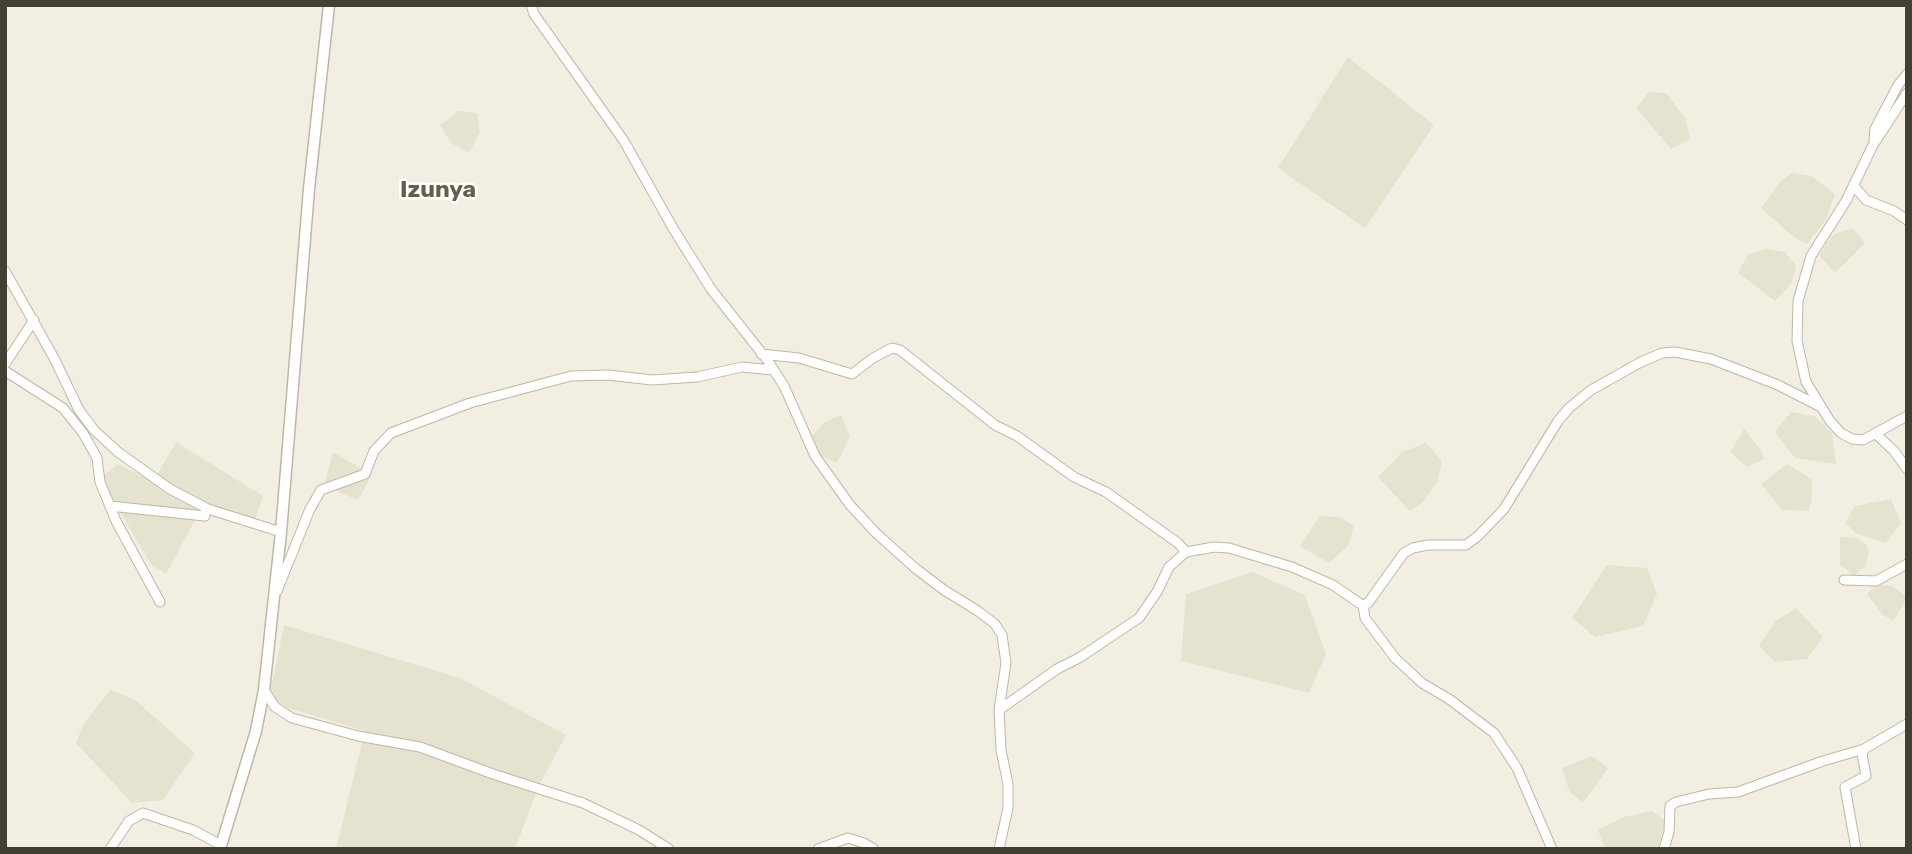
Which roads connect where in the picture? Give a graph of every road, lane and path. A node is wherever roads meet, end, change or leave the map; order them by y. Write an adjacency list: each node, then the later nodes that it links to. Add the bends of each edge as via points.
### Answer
1 (329, 5): 20 (street)
2 (531, 5): 10 (street, via 624,141 711,289)
3 (1907, 74): 5 (street, via 1875,129)
4 (1907, 93): 5 (street)
5 (1873, 145): 6 (street)
6 (1854, 186): 7 (street, via 1866,201); 14 (street, via 1811,256 1798,301 1800,363)
7 (1907, 220)
8 (5, 271): 9 (street)
9 (34, 320): 11 (street); 20 (street, via 79,410 118,452 208,509)
10 (761, 354): 12 (street); 21 (street, via 799,358 852,374 892,348 900,350 986,419 1105,492)
11 (5, 364)
12 (774, 370): 26 (street, via 742,367 652,380 608,374 571,376 470,403 391,433 374,452 365,474 321,490); 28 (street, via 815,456 850,505 915,568 995,624 1002,635 1006,663)
13 (5, 371): 18 (street, via 52,400 75,422 93,448)
14 (1821, 407): 16 (street, via 1845,436 1861,440); 25 (street, via 1778,384 1693,354 1662,353 1641,362 1569,408 1504,509 1478,536 1466,545 1428,545 1404,553)
15 (1907, 416): 16 (street)
16 (1876, 434): 17 (street)
17 (1907, 469)
18 (110, 506): 19 (street); 24 (street)
19 (205, 516)
20 (281, 532): 26 (street)
21 (1186, 552): 25 (street, via 1228,548 1279,563 1318,578); 28 (street, via 1169,567 1139,618)
22 (1907, 564): 23 (street, via 1876,580)
23 (1843, 580)
24 (160, 602)
25 (1363, 605): 37 (street, via 1365,618 1395,658 1422,683 1494,733 1517,768)
26 (272, 606): 27 (street)
27 (264, 690): 31 (street); 33 (street, via 275,707 292,718 420,747 583,803)
28 (999, 710): 36 (street, via 1008,784)
29 (1906, 724): 30 (street)
30 (1864, 749): 38 (street, via 1738,792 1676,802 1670,806); 39 (street, via 1866,776 1845,789)
31 (221, 847): 32 (street, via 193,830 143,813 129,821)
32 (110, 849)
33 (669, 849)
34 (818, 849): 35 (street, via 848,838)
35 (874, 849)
36 (999, 849)
37 (1552, 849)
38 (1664, 849)
39 (1856, 849)

